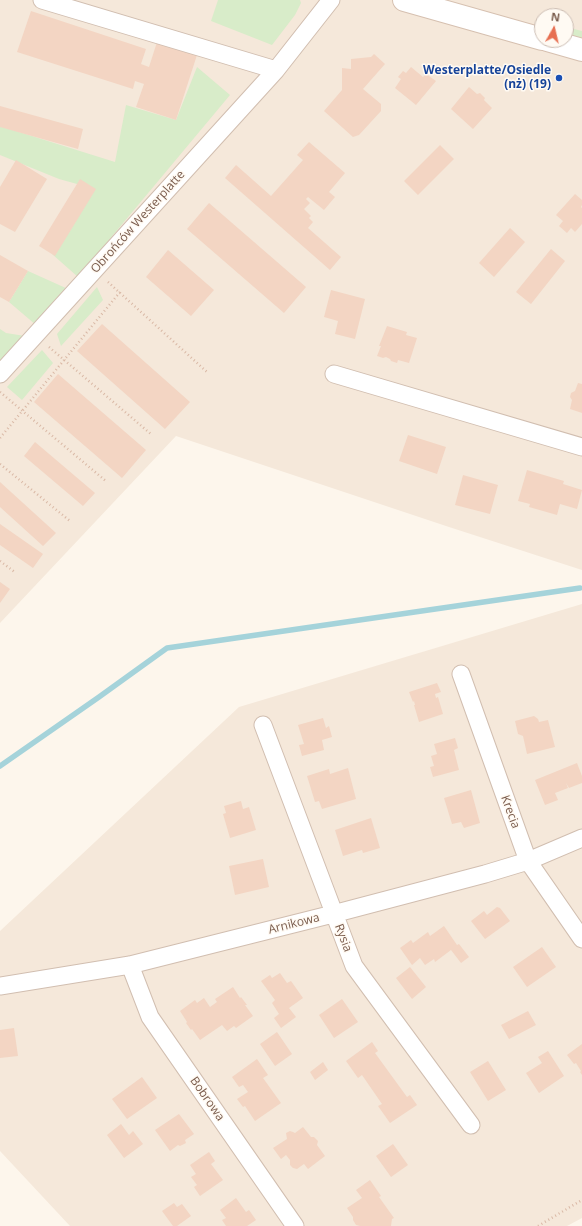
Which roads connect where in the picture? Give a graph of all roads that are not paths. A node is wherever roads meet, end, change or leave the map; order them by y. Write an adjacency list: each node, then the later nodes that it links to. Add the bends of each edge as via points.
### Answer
1 (42, 0): 5 (street)
2 (332, 0): 5 (street, Obrońców Westerplatte)
3 (404, 0): 4 (main road)
4 (534, 37)
5 (276, 70): 6 (street, Obrońców Westerplatte)
6 (0, 374)
7 (334, 374): 8 (street)
8 (582, 447)
9 (461, 674): 12 (street, Krecia)
10 (263, 725): 13 (street, Rysia)
11 (582, 838): 12 (street, Arnikowa)
12 (528, 861): 13 (street, Arnikowa); 14 (street, Krecia)
13 (333, 914): 15 (street, Arnikowa); 17 (street, Rysia, via 354,966)
14 (582, 939)
15 (130, 965): 16 (street, Arnikowa); 18 (street, Bobrowa, via 150,1017)
16 (0, 986)
17 (471, 1125)
18 (295, 1226)

